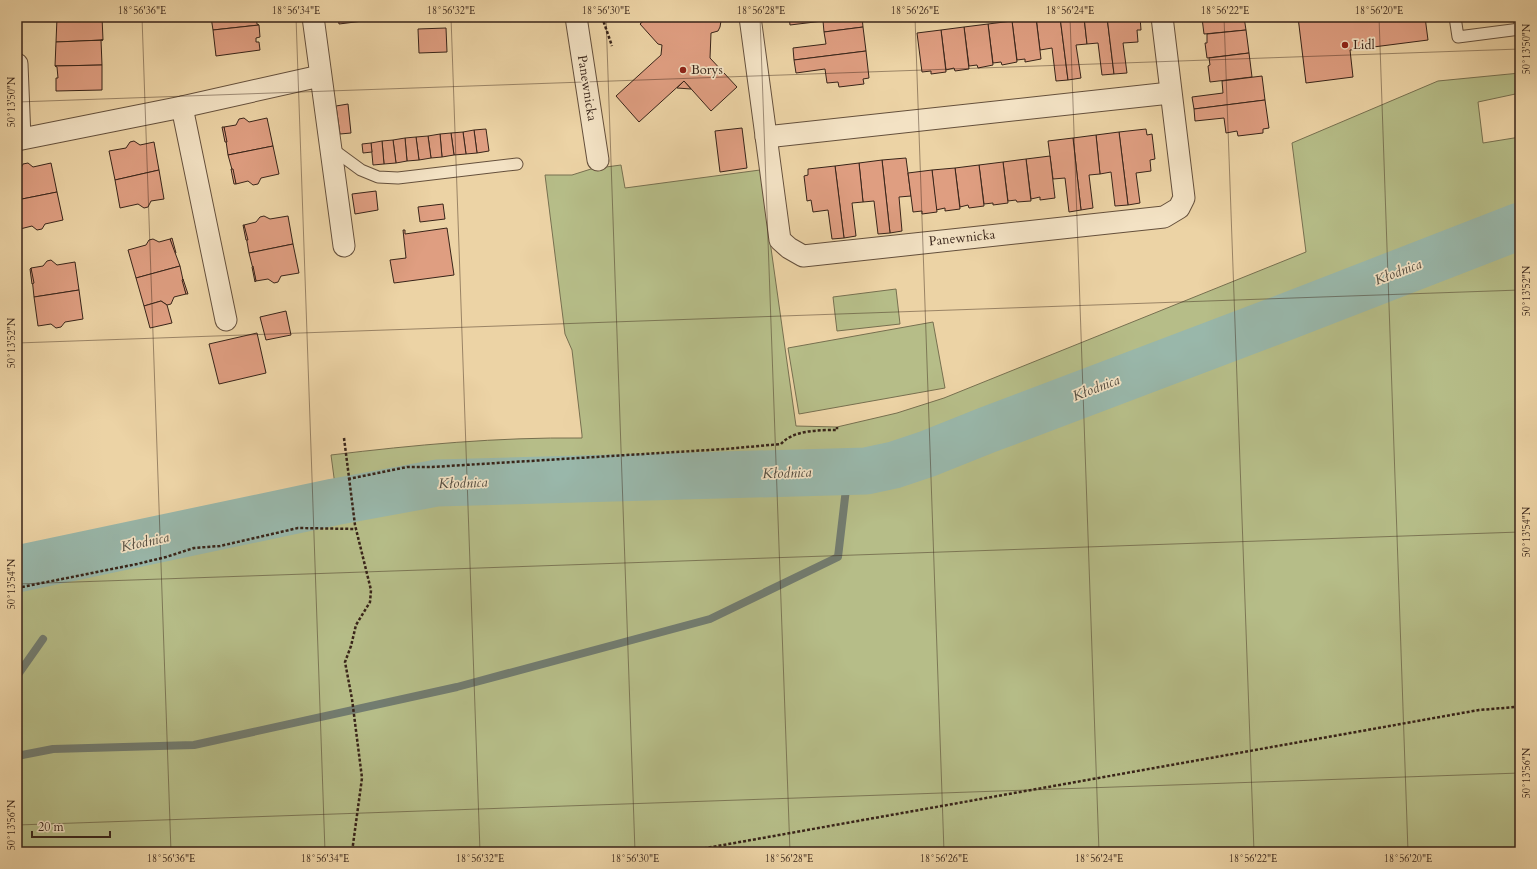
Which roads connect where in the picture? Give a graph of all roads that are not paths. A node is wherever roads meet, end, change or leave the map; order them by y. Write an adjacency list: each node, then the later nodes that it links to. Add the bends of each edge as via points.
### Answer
1 (312, 17): 10 (street)
2 (576, 17): 16 (street, Panewnicka)
3 (750, 17): 13 (street, Panewnicka)
4 (1162, 17): 11 (street, Panewnicka)
5 (1455, 17): 8 (lane, via 1458,37)
6 (1519, 17): 7 (lane)
7 (1520, 24)
8 (1520, 29)
9 (17, 64): 14 (street)
10 (320, 76): 12 (street); 15 (street)
11 (1170, 92): 13 (street); 13 (street, Panewnicka, via 1184,198 1179,208 1164,217 803,256 780,240)
12 (182, 108): 14 (street); 19 (street)
13 (766, 137)
14 (19, 140)
15 (330, 148): 17 (lane, via 361,170 378,178 398,178); 18 (street)
16 (598, 160)
17 (517, 164)
18 (344, 246)
19 (226, 320)

